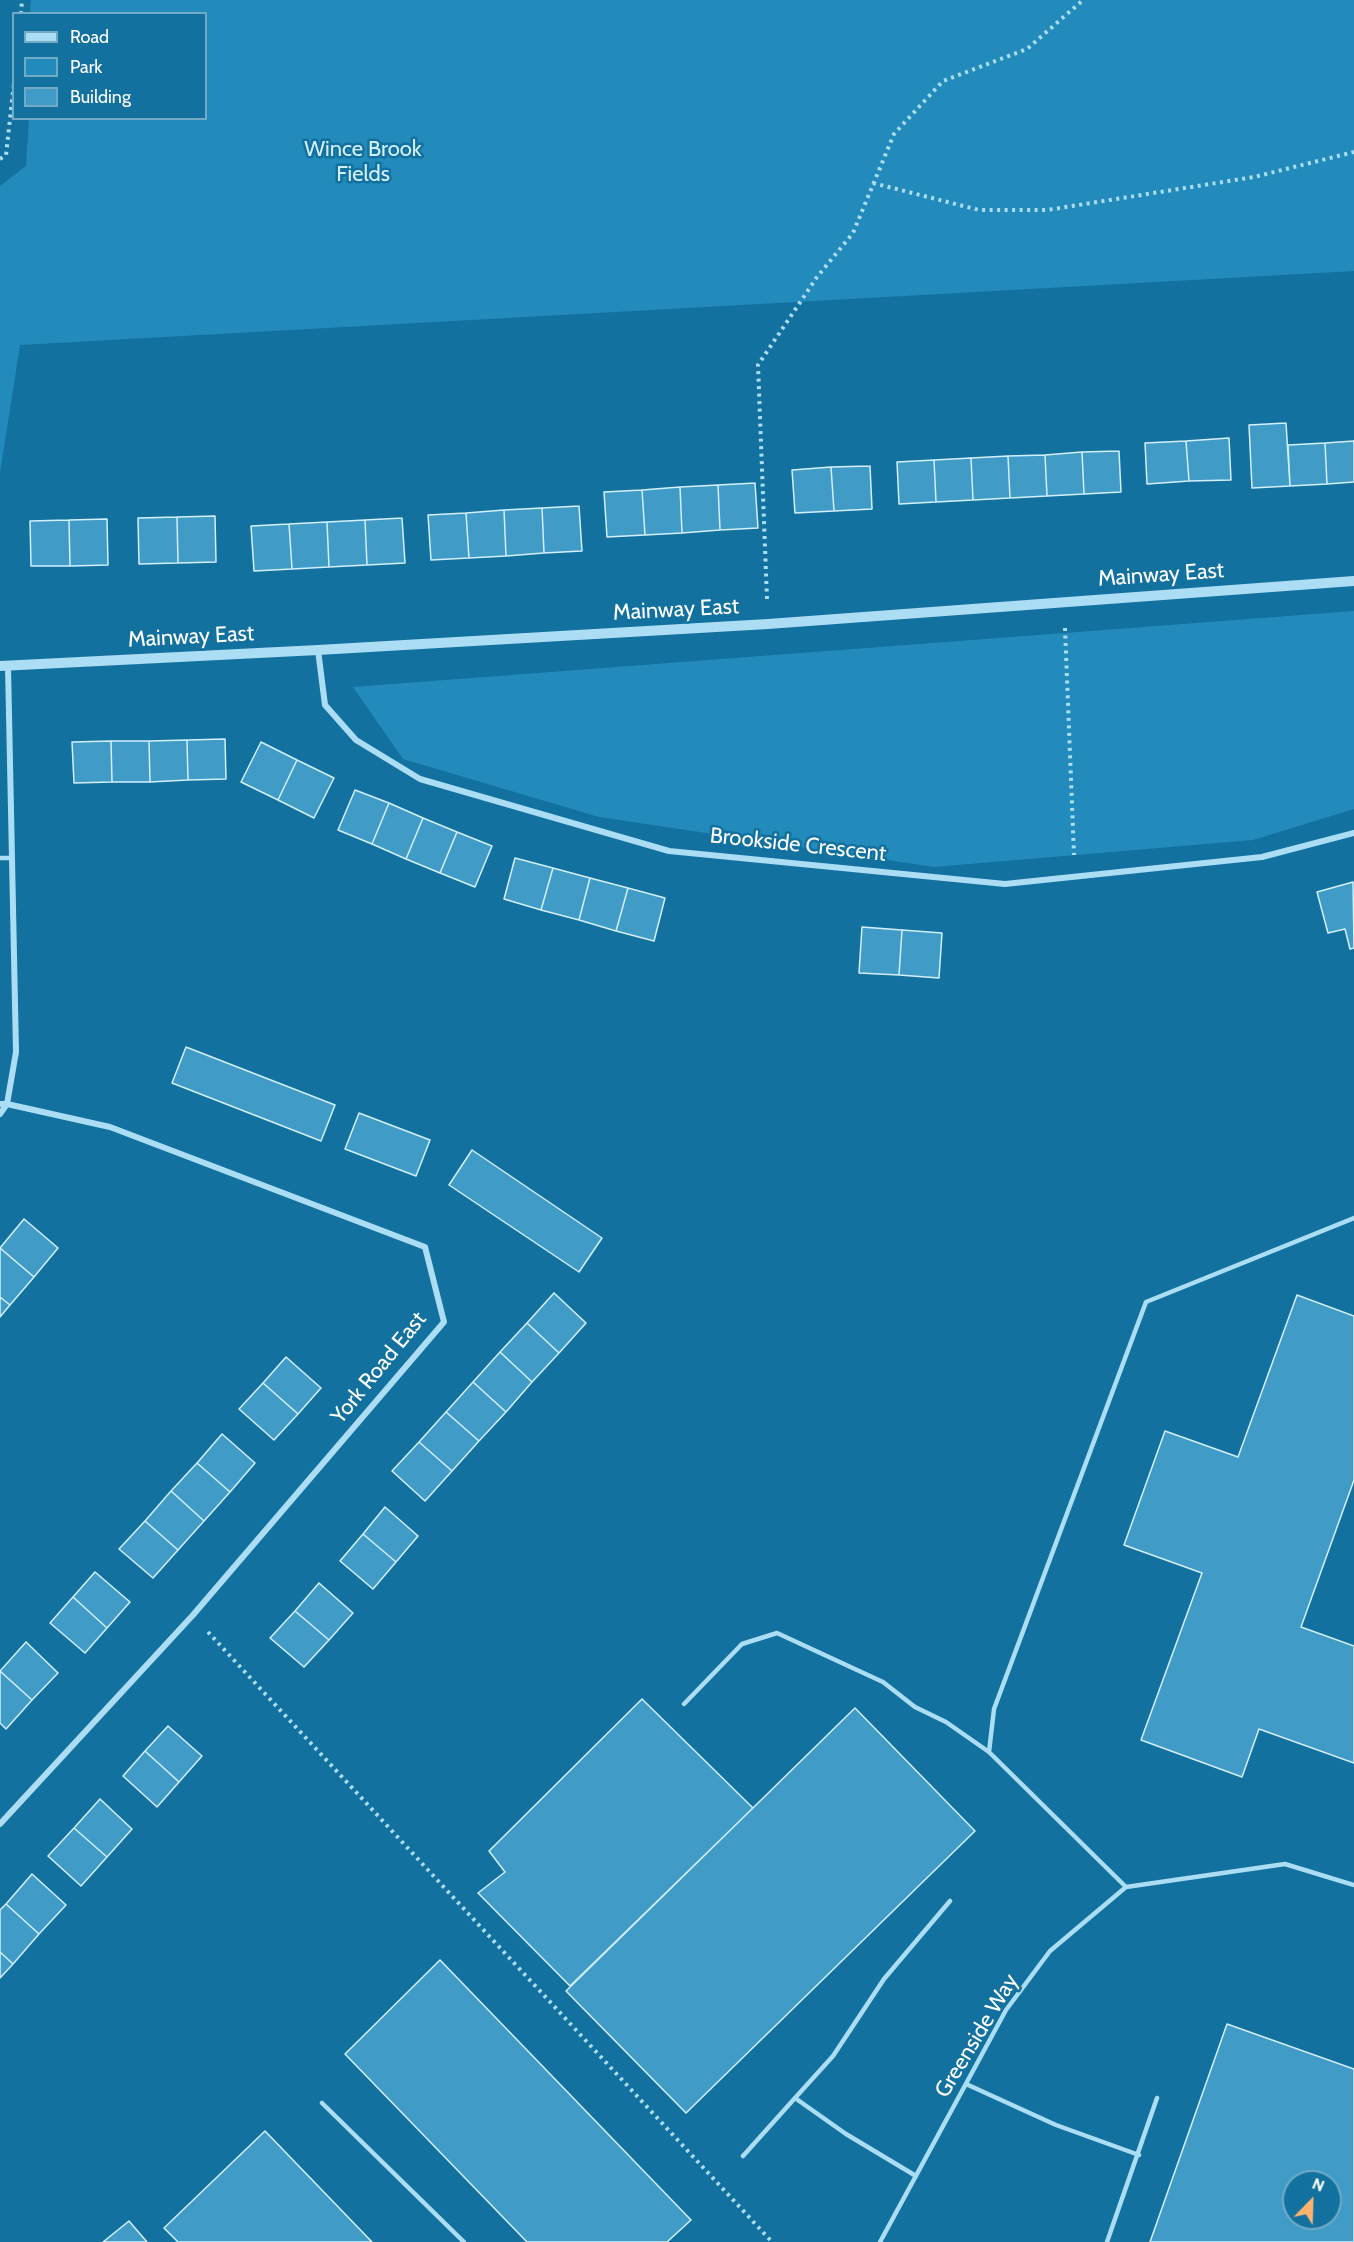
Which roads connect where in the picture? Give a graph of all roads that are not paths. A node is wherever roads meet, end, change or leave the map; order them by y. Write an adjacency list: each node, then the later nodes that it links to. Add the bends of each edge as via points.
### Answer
1 (1354, 580): 2 (street, Mainway East, via 768,624)
2 (318, 650): 3 (street, Mainway East); 4 (street, Brookside Crescent, via 324,705 356,740 420,779 669,851 1005,884 1262,857)
3 (4, 666): 6 (street)
4 (1354, 833)
5 (0, 858): 6 (lane)
6 (11, 858): 7 (street, via 16,1052)
7 (4, 1104): 8 (street); 12 (street, York Road East, via 110,1127 425,1247 444,1322 193,1616)
8 (0, 1114)
9 (1354, 1218): 11 (lane, via 1146,1302 993,1709)
10 (684, 1704): 11 (lane, via 742,1644 777,1633 883,1682 915,1707 946,1722)
11 (989, 1752): 14 (lane)
12 (0, 1824)
13 (1354, 1885): 14 (lane, via 1285,1864)
14 (1126, 1887): 16 (lane, Greenside Way, via 1050,1951 1006,2010)
15 (950, 1901): 17 (lane, via 884,1979 833,2056)
16 (966, 2084): 20 (lane, via 1056,2125); 22 (lane, Greenside Way)
17 (795, 2098): 21 (lane); 22 (lane)
18 (1157, 2098): 20 (lane)
19 (322, 2103): 23 (lane)
20 (1139, 2155): 25 (lane)
21 (743, 2156)
22 (916, 2176): 24 (lane, Greenside Way)
23 (464, 2242)
24 (880, 2242)
25 (1107, 2242)

